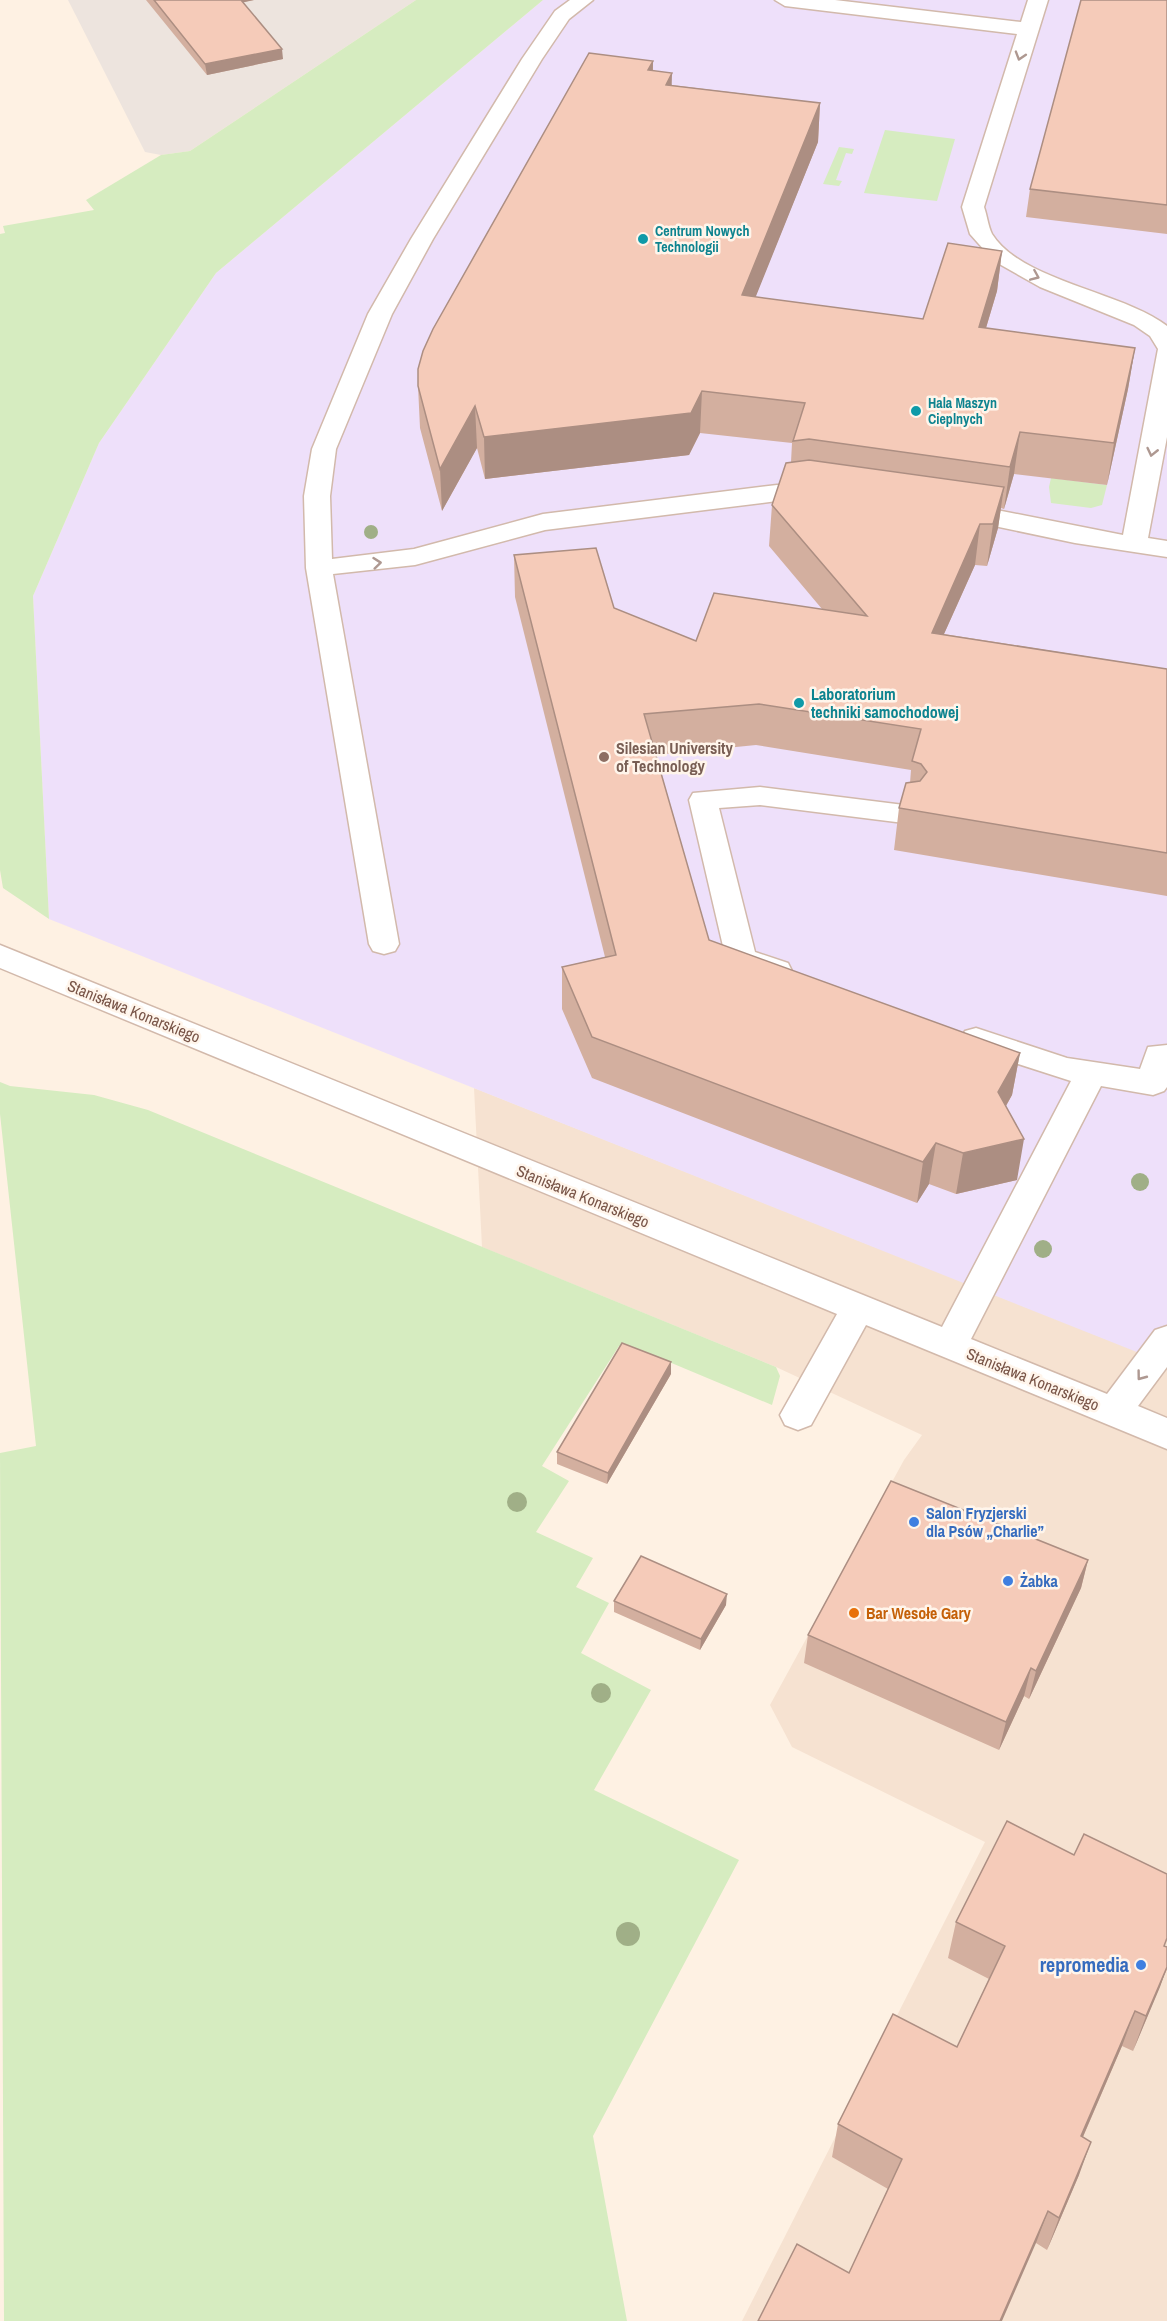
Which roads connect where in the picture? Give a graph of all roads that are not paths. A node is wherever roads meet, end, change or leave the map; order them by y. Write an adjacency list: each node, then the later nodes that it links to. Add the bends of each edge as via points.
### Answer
1 (583, 0): 11 (street, via 562,15 532,59 380,314 324,449 317,496)
2 (785, 0): 4 (street)
3 (1038, 0): 4 (street)
4 (1029, 29): 5 (street, one-way to 5, via 973,207 976,226 1005,260 1027,273 1135,317 1159,330)
5 (1167, 345)
6 (1167, 353): 9 (street, one-way to 9)
7 (846, 494): 11 (street, one-way to 7, via 415,557 543,522 777,493)
8 (929, 506): 9 (street)
9 (1134, 544): 10 (street)
10 (1167, 549)
11 (319, 568): 13 (street)
12 (904, 814): 15 (street, via 760,796 703,801 741,959)
13 (384, 944)
14 (0, 956): 19 (street, Stanisława Konarskiego)
15 (803, 980)
16 (955, 1032): 18 (street)
17 (1167, 1056): 18 (street, via 1159,1055 1153,1083)
18 (1091, 1074): 21 (street)
19 (858, 1308): 21 (street, Stanisława Konarskiego); 23 (street)
20 (1167, 1340): 22 (street, one-way to 22)
21 (950, 1345): 22 (street, Stanisława Konarskiego)
22 (1114, 1412): 24 (street, Stanisława Konarskiego)
23 (798, 1415)
24 (1167, 1434)

